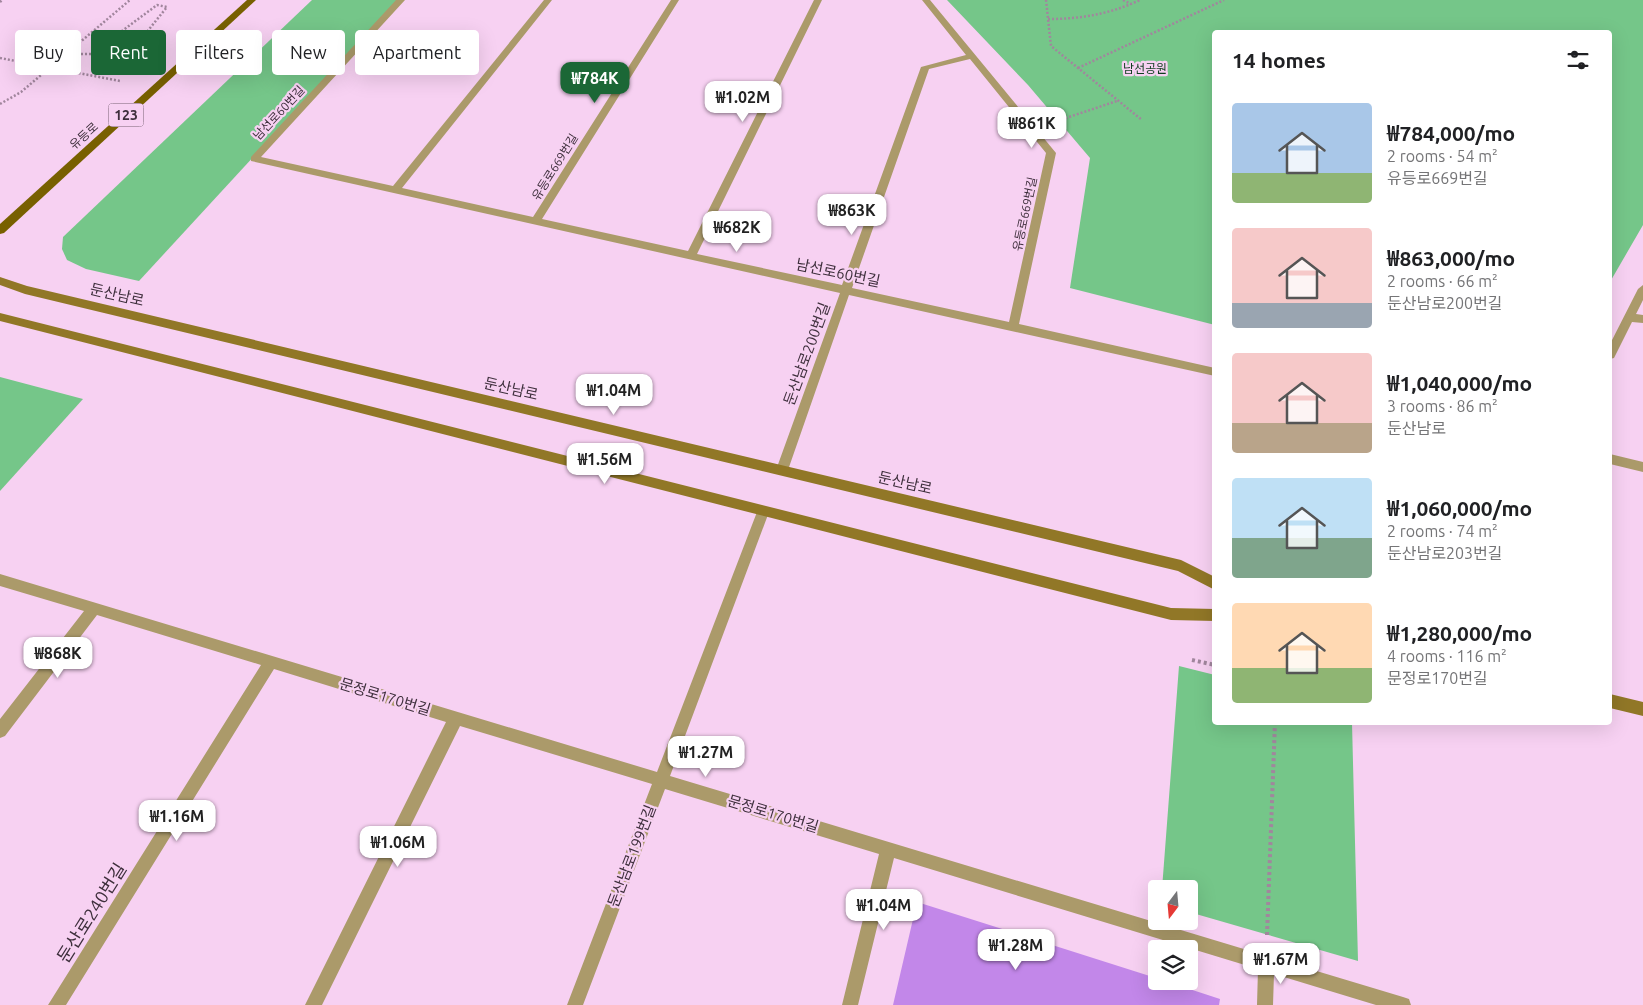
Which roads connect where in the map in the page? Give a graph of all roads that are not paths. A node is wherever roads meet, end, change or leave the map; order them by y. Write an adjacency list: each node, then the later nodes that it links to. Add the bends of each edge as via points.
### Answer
1 (252, 0): 10 (main road, 유등로 / 123)
2 (401, 0): 8 (street, 남선로60번길, via 254,159)
3 (548, 0): 8 (street)
4 (675, 0): 9 (street, 유등로669번길)
5 (818, 0): 11 (street)
6 (926, 0): 7 (street, 유등로669번길)
7 (972, 56): 14 (street, 둔산남로200번길, via 925,67); 18 (street, 유등로669번길, via 1051,153)
8 (395, 190): 9 (street, 남선로60번길)
9 (536, 221): 11 (street, 남선로60번길)
10 (0, 230)
11 (691, 256): 14 (street, 남선로60번길)
12 (0, 281): 23 (main road, 둔산남로)
13 (1643, 289): 16 (street)
14 (846, 290): 18 (street, 남선로60번길); 23 (street, 둔산남로200번길)
15 (0, 317): 24 (main road)
16 (1629, 317): 17 (street); 19 (street)
17 (1643, 319)
18 (1013, 327): 20 (street, 남선로60번길)
19 (1612, 351)
20 (1212, 371)
21 (1612, 459): 22 (street)
22 (1643, 467)
23 (782, 470): 26 (main road, 둔산남로, via 1181,566)
24 (763, 512): 28 (main road, via 1171,614); 34 (street, 둔산남로199번길)
25 (0, 580): 27 (street, 문정로170번길)
26 (1212, 582)
27 (94, 608): 29 (street, 문정로170번길); 33 (street)
28 (1212, 615)
29 (271, 662): 32 (street, 문정로170번길); 37 (street, 둔산로240번길)
30 (1612, 701): 31 (main road)
31 (1643, 709)
32 (456, 718): 34 (street, 문정로170번길); 38 (street)
33 (0, 731)
34 (661, 780): 35 (street, 문정로170번길); 39 (street, 둔산남로199번길)
35 (888, 850): 36 (street, 문정로170번길); 40 (street)
36 (1266, 963): 41 (street); 42 (street, 문정로170번길)
37 (56, 1005)
38 (313, 1005)
39 (575, 1005)
40 (850, 1005)
41 (1265, 1005)
42 (1402, 1005)

